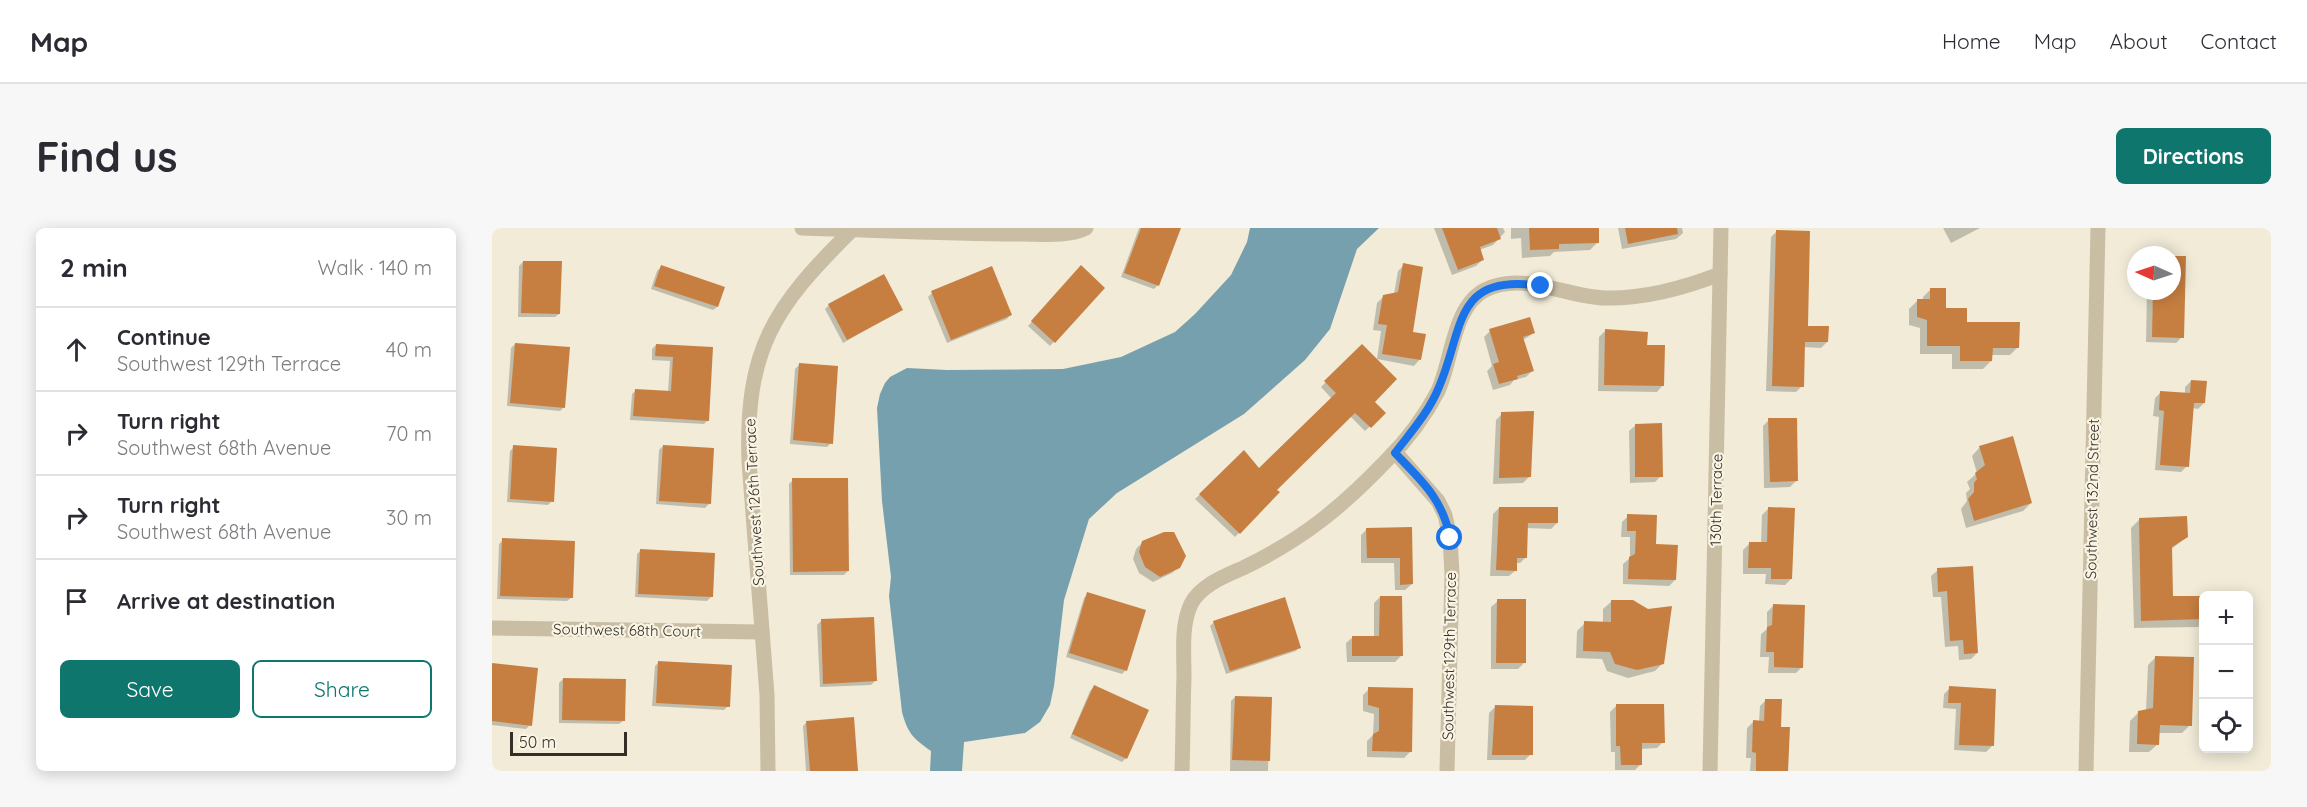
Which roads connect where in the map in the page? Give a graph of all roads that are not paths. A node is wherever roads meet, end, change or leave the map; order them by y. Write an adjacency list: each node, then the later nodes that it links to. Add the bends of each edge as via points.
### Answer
1 (802, 228): 5 (street)
2 (1086, 228): 5 (street, via 1028,234)
3 (1721, 228): 6 (street, 130th Terrace)
4 (2098, 228): 14 (street, Southwest 132nd Street)
5 (852, 230): 9 (street, Southwest 126th Terrace, via 808,274 780,312 754,375 748,409 748,451)
6 (1720, 274): 7 (street, via 1627,298 1594,297 1528,284 1487,289 1463,313 1438,390); 13 (street, 130th Terrace)
7 (1395, 453): 11 (street, via 1322,523 1215,582 1191,604 1184,635); 12 (street, Southwest 129th Terrace, via 1438,501 1450,538)
8 (492, 627): 9 (street, Southwest 68th Court)
9 (762, 632): 10 (street, Southwest 126th Terrace)
10 (768, 771)
11 (1182, 771)
12 (1447, 771)
13 (1710, 771)
14 (2086, 771)

